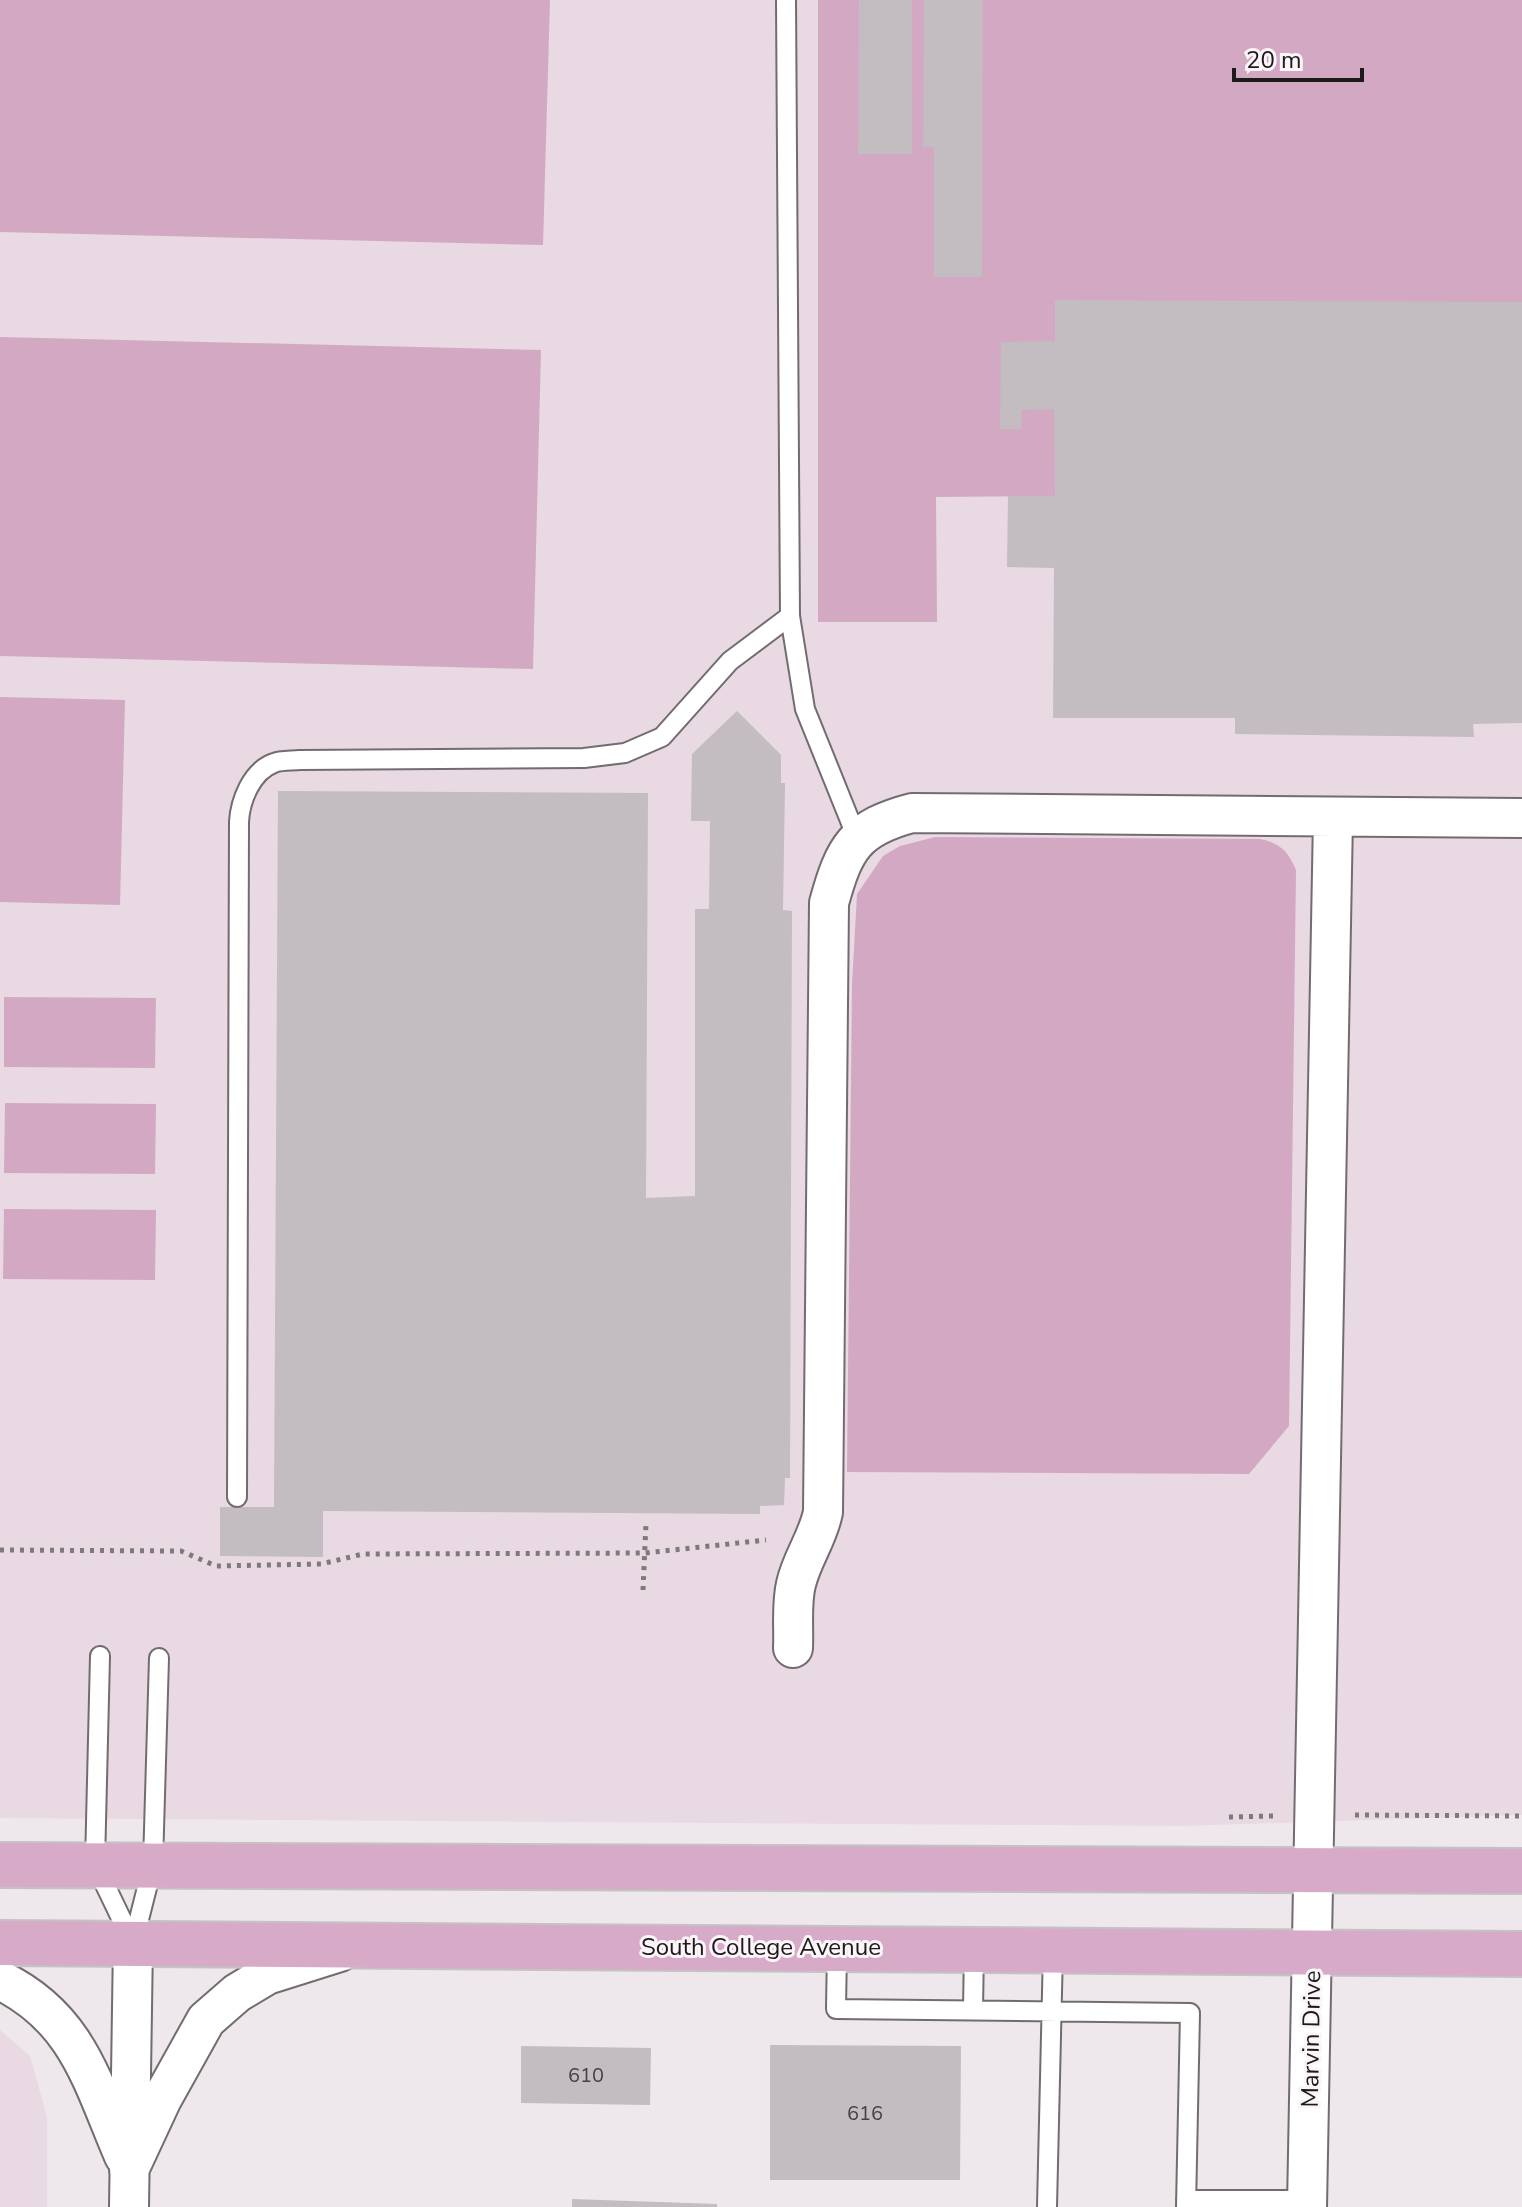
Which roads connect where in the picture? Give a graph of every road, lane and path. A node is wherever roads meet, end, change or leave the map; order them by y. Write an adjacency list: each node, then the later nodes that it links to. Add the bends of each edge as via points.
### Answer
1 (786, 0): 2 (lane)
2 (790, 616): 5 (lane, via 805,709); 6 (lane, via 730,661 662,737 625,753 271,763 240,802)
3 (1333, 818): 4 (street); 5 (street, via 912,813 882,821); 15 (street, Marvin Drive)
4 (1522, 818)
5 (857, 838): 12 (street, via 841,861 829,903 823,1500 819,1534 795,1585)
6 (237, 1497)
7 (646, 1523): 10 (path)
8 (766, 1540): 10 (path)
9 (0, 1550): 10 (path, via 181,1551 216,1566 321,1564 363,1554)
10 (645, 1553): 11 (path)
11 (643, 1590)
12 (793, 1648)
13 (100, 1656): 18 (lane)
14 (159, 1658): 19 (lane)
15 (1315, 1815): 16 (path); 17 (path); 22 (street, Marvin Drive)
16 (1522, 1816)
17 (1229, 1817)
18 (95, 1864): 19 (main road); 20 (main road); 24 (lane)
19 (153, 1864): 22 (main road); 24 (lane)
20 (0, 1865)
21 (1522, 1871): 22 (main road)
22 (1314, 1872): 29 (street, Marvin Drive)
23 (0, 1943): 24 (main road, South College Avenue)
24 (133, 1943): 25 (main road, South College Avenue); 34 (street)
25 (363, 1945): 26 (main road, South College Avenue); 34 (street, via 267,1975 206,2020)
26 (837, 1948): 27 (main road, South College Avenue); 32 (lane, via 836,2009)
27 (974, 1949): 28 (main road, South College Avenue); 32 (lane)
28 (1053, 1950): 29 (main road, South College Avenue); 33 (lane)
29 (1312, 1952): 30 (main road, South College Avenue); 36 (street, Marvin Drive)
30 (1522, 1954)
31 (0, 1980): 34 (street, via 39,2002 61,2024 83,2061)
32 (973, 2010): 33 (lane)
33 (1051, 2010): 35 (lane, via 1190,2013); 38 (lane)
34 (129, 2170): 37 (street)
35 (1186, 2204): 36 (lane)
36 (1308, 2204)
37 (129, 2207)
38 (1047, 2207)

